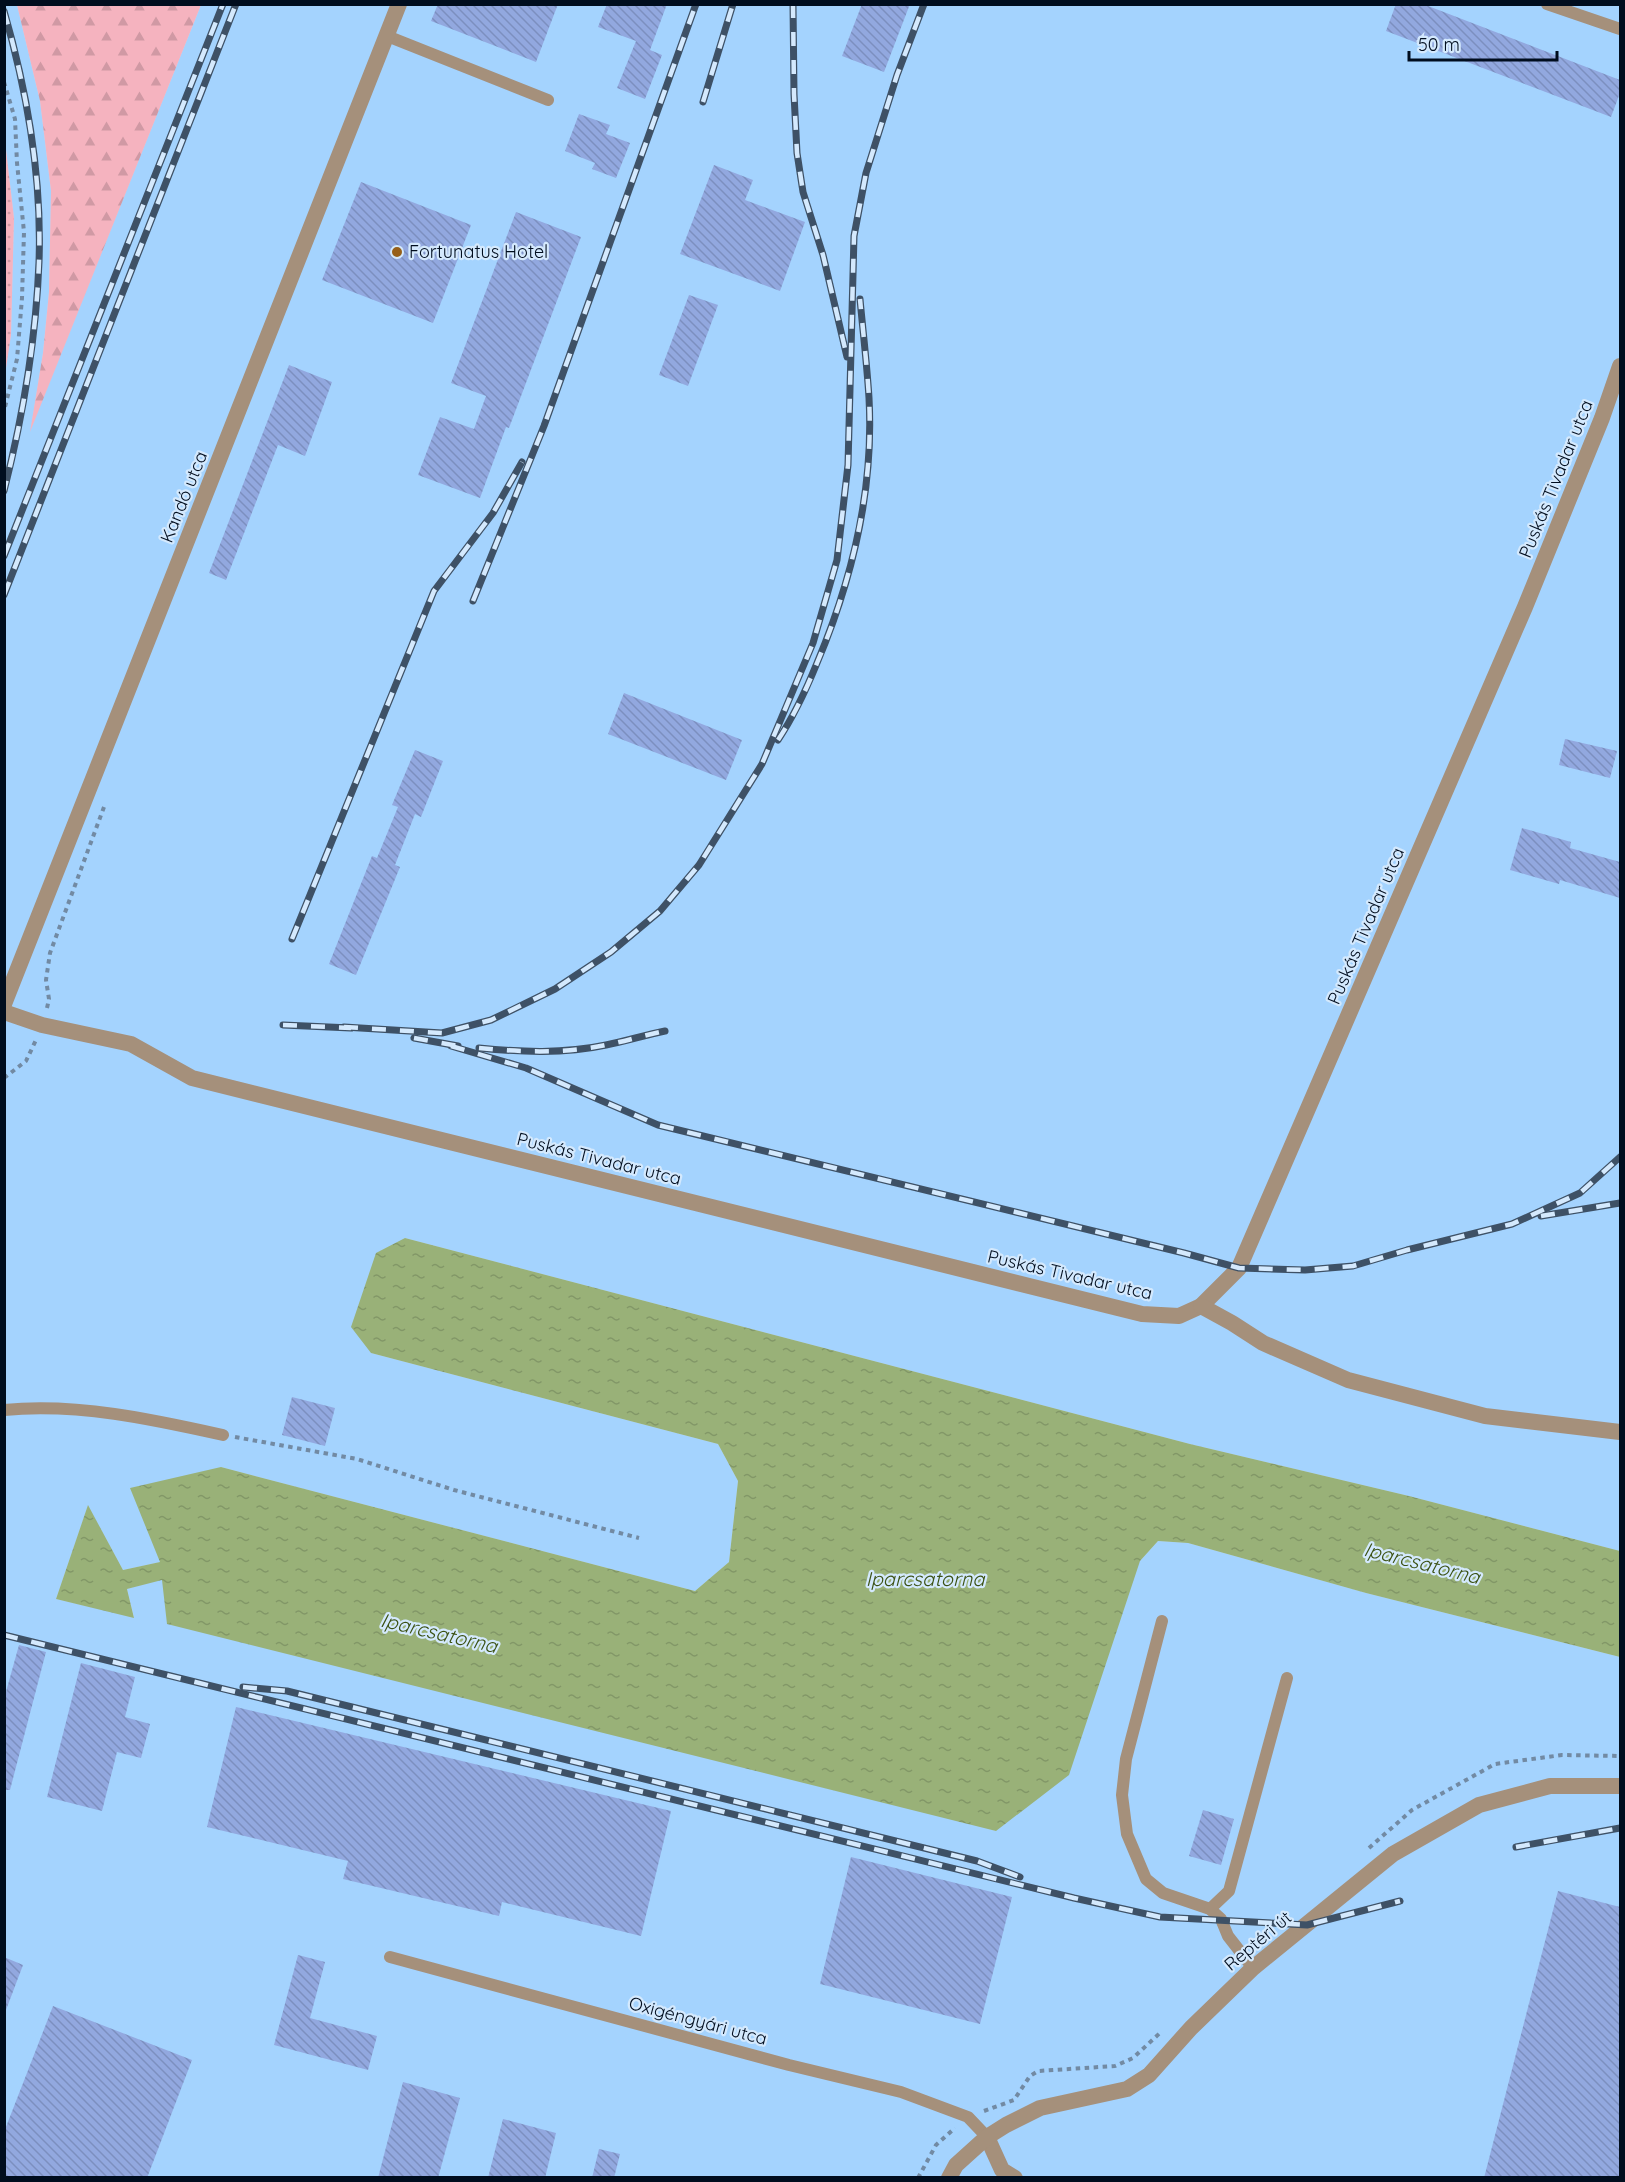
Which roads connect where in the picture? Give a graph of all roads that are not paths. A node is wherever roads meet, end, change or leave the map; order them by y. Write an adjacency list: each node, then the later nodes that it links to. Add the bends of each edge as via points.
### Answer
1 (399, 4): 4 (street, Kandó utca)
2 (1551, 5): 3 (lane)
3 (1620, 29)
4 (387, 36): 5 (lane); 7 (street, Kandó utca)
5 (548, 100)
6 (1620, 366): 9 (street, Puskás Tivadar utca, via 1525,607 1239,1268)
7 (4, 1004)
8 (4, 1012): 9 (street, Puskás Tivadar utca, via 42,1025 131,1044 192,1078 1143,1314 1179,1316)
9 (1201, 1306): 11 (street, via 1263,1343 1347,1380 1485,1416)
10 (4, 1410): 12 (lane, via 83,1409)
11 (1620, 1432)
12 (223, 1435)
13 (1162, 1621): 16 (lane, via 1126,1759 1122,1795 1126,1834 1146,1879 1163,1893)
14 (1287, 1678): 16 (lane, via 1230,1891)
15 (1620, 1786): 18 (street, Reptéri út, via 1550,1786 1479,1805 1393,1854)
16 (1210, 1909): 18 (lane)
17 (390, 1957): 19 (lane, Oxigéngyári utca, via 901,2092 968,2117)
18 (1253, 1968): 19 (street, Reptéri út, via 1149,2075 1127,2089 1040,2108)
19 (987, 2137): 20 (street, Reptéri út, via 956,2165); 21 (street, via 1002,2170)
20 (949, 2178)
21 (1015, 2178)

